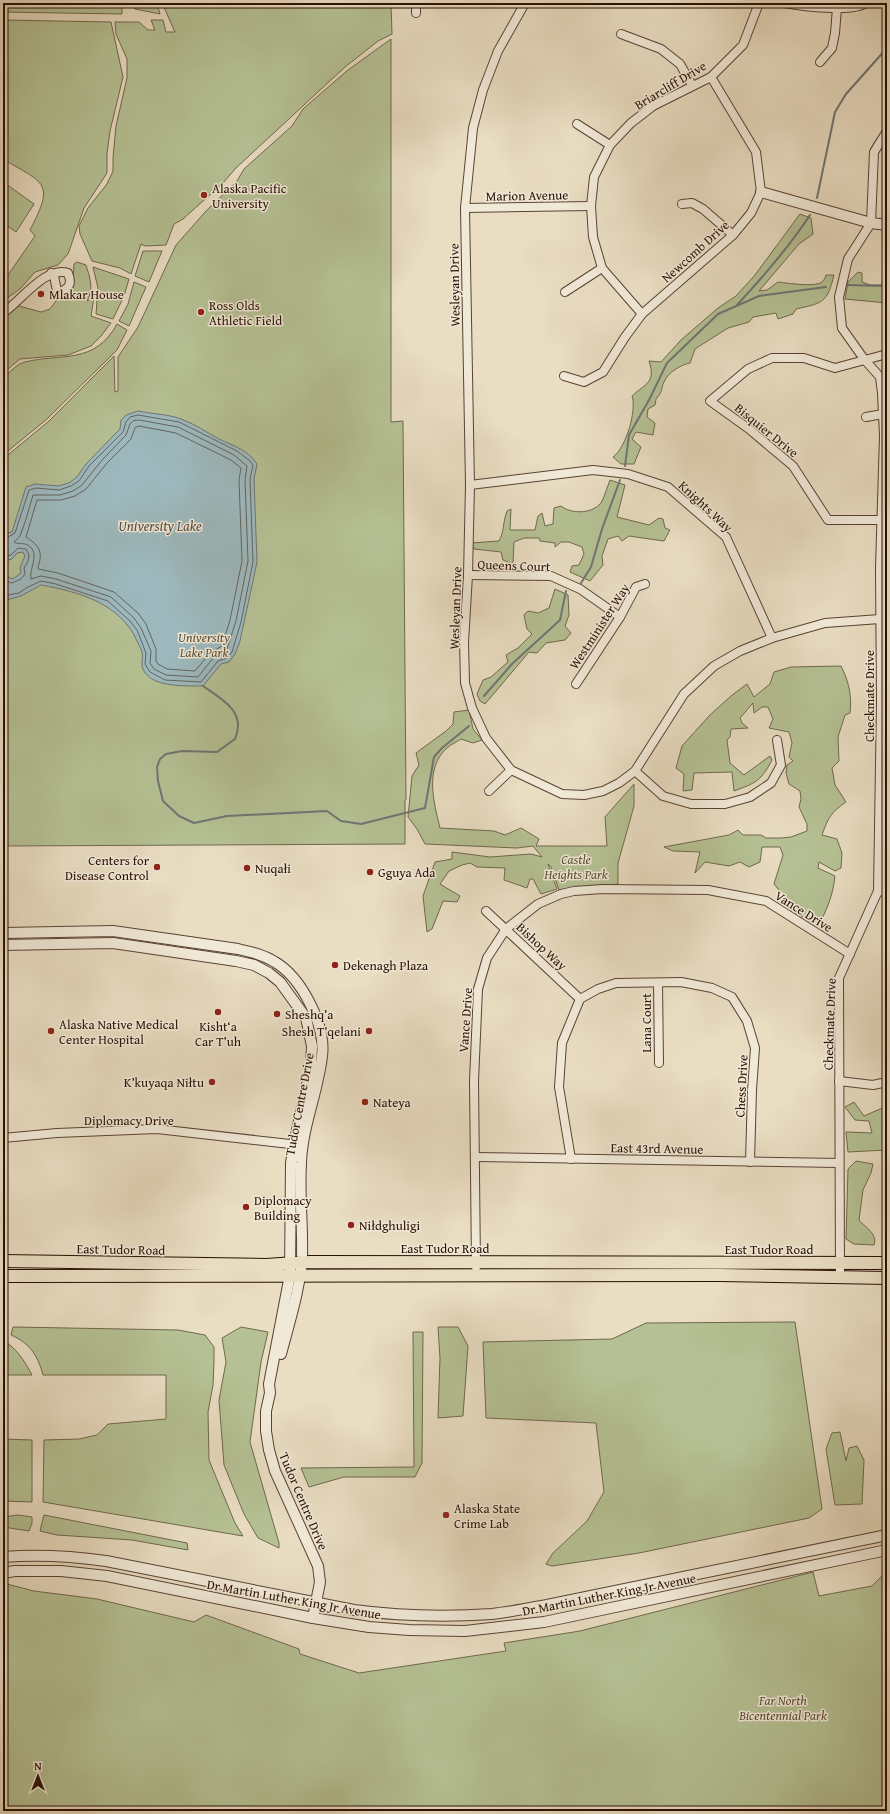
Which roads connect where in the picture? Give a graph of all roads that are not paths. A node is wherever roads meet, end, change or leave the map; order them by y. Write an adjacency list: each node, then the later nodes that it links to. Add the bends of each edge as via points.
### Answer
1 (416, 3): 7 (street)
2 (525, 3): 18 (street, Wesleyan Drive, via 498,51 483,90 473,128)
3 (759, 3): 10 (street, Briarcliff Drive, via 743,45)
4 (784, 3): 6 (street)
5 (866, 3): 6 (street, via 856,7)
6 (837, 8): 9 (street, via 832,48)
7 (416, 14)
8 (621, 34): 11 (street, via 661,49 680,64)
9 (820, 62)
10 (711, 76): 11 (street, Briarcliff Drive); 15 (street, via 756,152)
11 (692, 85): 14 (street, Briarcliff Drive, via 653,106 631,123)
12 (577, 124): 14 (street)
13 (887, 131): 19 (street, Checkmate Drive, via 874,152)
14 (610, 145): 17 (street, Briarcliff Drive, via 594,177)
15 (761, 192): 19 (street); 21 (street, Newcomb Drive, via 751,213)
16 (682, 204): 21 (street, via 692,203 703,209)
17 (590, 206): 18 (street, Marion Avenue); 22 (street, Briarcliff Drive, via 593,236)
18 (465, 208): 33 (street, Wesleyan Drive)
19 (870, 223): 20 (street); 28 (street, Checkmate Drive, via 848,259 839,297 842,328)
20 (887, 225)
21 (734, 235): 26 (street, Newcomb Drive)
22 (602, 268): 24 (street); 26 (street, Briarcliff Drive)
23 (51, 273): 25 (street)
24 (565, 292)
25 (3, 313)
26 (642, 314): 29 (street, Newcomb Drive, via 624,337 603,372 584,382)
27 (887, 354): 28 (street)
28 (864, 359): 30 (street, Checkmate Drive, via 880,377); 34 (street, Bisquier Drive, via 835,368 804,358 772,358 748,369 710,401 749,429 793,466 828,520)
29 (564, 376)
30 (883, 414): 31 (street); 32 (street, Checkmate Drive)
31 (866, 417)
32 (885, 436): 34 (street, Checkmate Drive)
33 (470, 485): 36 (street, Wesleyan Drive); 40 (street, Knights Way, via 593,470 628,474 668,487 726,537)
34 (881, 520): 35 (street, Checkmate Drive)
35 (883, 568): 39 (street, Checkmate Drive)
36 (468, 575): 38 (street, Queens Court, via 550,576 580,589); 44 (street, Wesleyan Drive, via 464,642 465,683 472,708 486,738)
37 (644, 584): 38 (street, Westminister Way, via 636,587)
38 (620, 616): 41 (street, Westminister Way)
39 (880, 619): 40 (street, Wesleyan Drive, via 825,623); 42 (street, Checkmate Drive)
40 (772, 638): 45 (street, Wesleyan Drive, via 740,651 714,666 684,694)
41 (576, 684)
42 (884, 702): 47 (street, Checkmate Drive)
43 (777, 740): 45 (street, via 781,766 771,783 750,797 725,804 691,804 662,796)
44 (511, 770): 45 (street, Wesleyan Drive, via 562,794 584,795 603,791); 46 (street)
45 (635, 771)
46 (489, 792)
47 (884, 833): 48 (street, Checkmate Drive)
48 (878, 892): 49 (street); 54 (street, Checkmate Drive)
49 (887, 892)
50 (486, 911): 51 (street, Bishop Way)
51 (506, 929): 54 (street, Vance Drive, via 538,904 574,891 708,890 766,901); 56 (street, Bishop Way); 62 (street, Vance Drive, via 487,958 478,989 474,1081)
52 (3, 933): 61 (street, Tudor Centre Drive, via 113,931 238,949 276,962 305,994 321,1034 322,1056)
53 (3, 946): 61 (street, Tudor Centre Drive, via 113,943 236,960 269,973 280,982 306,1018 311,1034 311,1066)
54 (850, 954): 58 (street, Checkmate Drive, via 840,978)
55 (658, 983): 56 (street, Chess Drive, via 616,983 598,988); 57 (street, Lana Court); 64 (street, Chess Drive, via 681,982 712,988 732,997 747,1021 755,1048)
56 (580, 999): 63 (street, via 562,1043 559,1086)
57 (659, 1063)
58 (839, 1081): 59 (street, via 873,1085); 65 (street, Checkmate Drive)
59 (887, 1082)
60 (3, 1138): 61 (street, Diplomacy Drive, via 51,1133 157,1129)
61 (298, 1145): 70 (street, Tudor Centre Drive, via 291,1163)
62 (475, 1157): 63 (street, East 43rd Avenue); 67 (street, Vance Drive)
63 (571, 1159): 64 (street, East 43rd Avenue)
64 (750, 1162): 65 (street, East 43rd Avenue)
65 (840, 1163): 68 (street, Checkmate Drive)
66 (3, 1261): 70 (main road, East Tudor Road, via 266,1265)
67 (476, 1262): 68 (main road, East Tudor Road); 70 (main road, East Tudor Road); 71 (street, Vance Drive)
68 (840, 1263): 69 (main road, East Tudor Road); 73 (street, Checkmate Drive)
69 (887, 1263)
70 (295, 1269): 71 (main road, East Tudor Road); 72 (main road, East Tudor Road); 79 (street, Tudor Centre Drive, via 269,1384 266,1411 269,1450 275,1471 318,1566 320,1582)
71 (476, 1275): 73 (main road, East Tudor Road)
72 (3, 1276)
73 (840, 1277): 74 (main road, East Tudor Road)
74 (887, 1278)
75 (887, 1535): 80 (street, Dr Martin Luther King Jr Avenue, via 547,1605)
76 (887, 1550): 82 (street, Dr Martin Luther King Jr Avenue, via 544,1622 465,1631)
77 (3, 1558): 79 (street, Dr Martin Luther King Jr Avenue, via 32,1555 67,1556 106,1561)
78 (3, 1573): 81 (street, Dr Martin Luther King Jr Avenue, via 54,1571 107,1576)
79 (316, 1603): 80 (street, Dr Martin Luther King Jr Avenue, via 389,1614); 81 (street, Tudor Centre Drive)
80 (480, 1614): 82 (street, via 471,1624)
81 (313, 1618): 82 (street, Dr Martin Luther King Jr Avenue)
82 (409, 1630)

